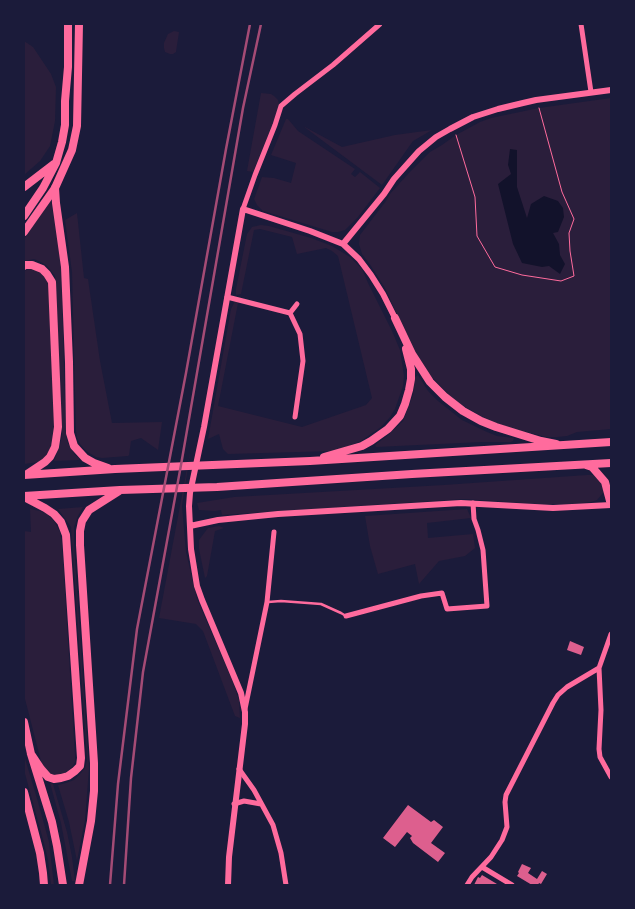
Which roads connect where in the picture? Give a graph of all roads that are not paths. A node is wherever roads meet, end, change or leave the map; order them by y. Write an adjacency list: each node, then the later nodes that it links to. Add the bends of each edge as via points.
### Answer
1 (68, 24): 7 (main road, via 64,125)
2 (79, 24): 9 (main road, via 76,131 72,150)
3 (380, 24): 10 (street, via 281,106)
4 (581, 24): 6 (street)
5 (611, 90): 6 (street)
6 (591, 92): 13 (street, via 498,109 450,129 419,151)
7 (56, 163): 8 (main road); 11 (main road)
8 (24, 187)
9 (55, 188): 12 (main road); 25 (main road, via 65,266 71,440 85,458)
10 (243, 209): 13 (street); 15 (street)
11 (24, 216)
12 (24, 232)
13 (343, 244): 18 (street, via 371,274)
14 (24, 266): 26 (main road, via 42,269 52,282 58,427 50,457)
15 (227, 297): 17 (street); 31 (street, via 190,493)
16 (298, 304): 17 (street)
17 (290, 313): 19 (street, via 300,334 303,361)
18 (395, 318): 21 (main road, via 430,382 463,411 496,428); 22 (main road, via 411,369 410,390 400,416 371,441)
19 (295, 417)
20 (611, 442): 21 (main road)
21 (567, 446): 22 (main road)
22 (310, 461): 25 (main road)
23 (611, 463): 24 (main road)
24 (584, 464): 27 (main road); 30 (main road, via 592,467 605,482)
25 (115, 469): 26 (main road)
26 (25, 475)
27 (120, 490): 28 (main road); 48 (main road, via 90,510 80,531 94,791)
28 (24, 496): 39 (main road, via 54,514 66,535 80,766 68,776 54,779 44,773)
29 (472, 503): 30 (street, via 553,508); 31 (street, via 278,514); 34 (street, via 483,550 487,606 447,609 442,593)
30 (611, 503)
31 (190, 526): 37 (street, via 197,586 241,693)
32 (274, 532): 33 (street)
33 (267, 602): 34 (lane, via 321,604); 37 (street)
34 (346, 616)
35 (611, 634): 36 (street)
36 (600, 668): 41 (street, via 599,748); 45 (street, via 567,687 553,703 506,794 507,827 502,840)
37 (244, 712): 40 (street)
38 (24, 722): 39 (main road)
39 (32, 754): 47 (main road, via 52,822)
40 (239, 769): 43 (street); 44 (street)
41 (611, 778)
42 (24, 792): 46 (main road, via 40,853)
43 (234, 804): 44 (street, via 244,801); 49 (street)
44 (261, 804): 50 (street, via 273,825)
45 (482, 867): 51 (street); 52 (street)
46 (44, 885)
47 (63, 885)
48 (79, 885)
49 (228, 885)
50 (286, 885)
51 (467, 885)
52 (512, 885)

